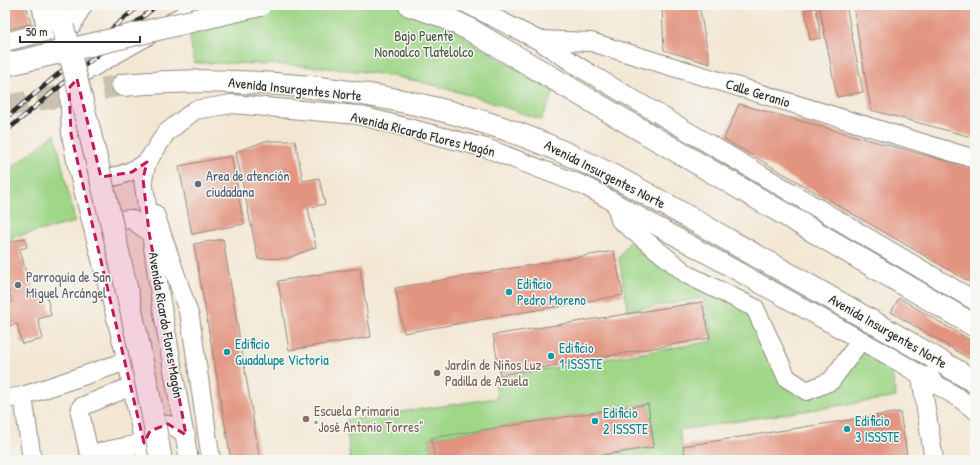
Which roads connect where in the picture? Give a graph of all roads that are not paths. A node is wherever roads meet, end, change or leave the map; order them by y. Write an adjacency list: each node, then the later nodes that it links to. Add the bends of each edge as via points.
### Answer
1 (41, 5): 9 (street)
2 (58, 5): 35 (main road, Avenida Ricardo Flores Magón, bridge, via 94,148)
3 (83, 5): 9 (street, via 72,25)
4 (201, 5): 15 (street, via 81,74 69,88 71,134)
5 (260, 5): 12 (main road, bridge)
6 (410, 5): 23 (main road, via 467,28)
7 (469, 5): 8 (street)
8 (502, 12): 10 (street)
9 (47, 32): 11 (street)
10 (538, 40): 14 (street, Calle Geranio, via 591,42); 22 (street, via 584,70)
11 (5, 42)
12 (5, 64)
13 (123, 85): 20 (main road, Avenida Insurgentes Norte, via 186,80 283,85 378,98 458,114 580,158)
14 (975, 159)
15 (77, 166): 16 (street, via 96,177); 19 (street)
16 (145, 171): 17 (street, Avenida Ricardo Flores Magón, via 166,133 195,110 232,104 358,115 480,146 587,187); 18 (street, Avenida Ricardo Flores Magón); 37 (street, via 190,317)
17 (616, 204): 21 (street, Avenida Ricardo Flores Magón); 24 (street, via 620,220 688,275 755,308 787,378 807,391 831,381)
18 (149, 232): 19 (street, via 131,219 118,220 104,226); 32 (street, Avenida Ricardo Flores Magón)
19 (97, 243): 25 (street)
20 (779, 268): 21 (street); 27 (main road, Avenida Insurgentes Norte)
21 (744, 276): 24 (street, Avenida Ricardo Flores Magón)
22 (975, 301)
23 (975, 326)
24 (861, 340): 26 (street, Avenida Ricardo Flores Magón)
25 (126, 361): 28 (street); 29 (street)
26 (922, 377): 27 (street); 31 (street, Avenida Ricardo Flores Magón); 38 (street)
27 (968, 377)
28 (132, 386): 33 (street); 33 (street, via 85,404 80,413 88,449 91,452)
29 (23, 396): 30 (street); 34 (street)
30 (5, 399)
31 (975, 410)
32 (186, 435): 33 (street, via 168,424 158,426 150,431); 36 (street, Avenida Ricardo Flores Magón)
33 (146, 452)
34 (32, 460)
35 (161, 460)
36 (189, 460)
37 (211, 460)
38 (934, 460)

